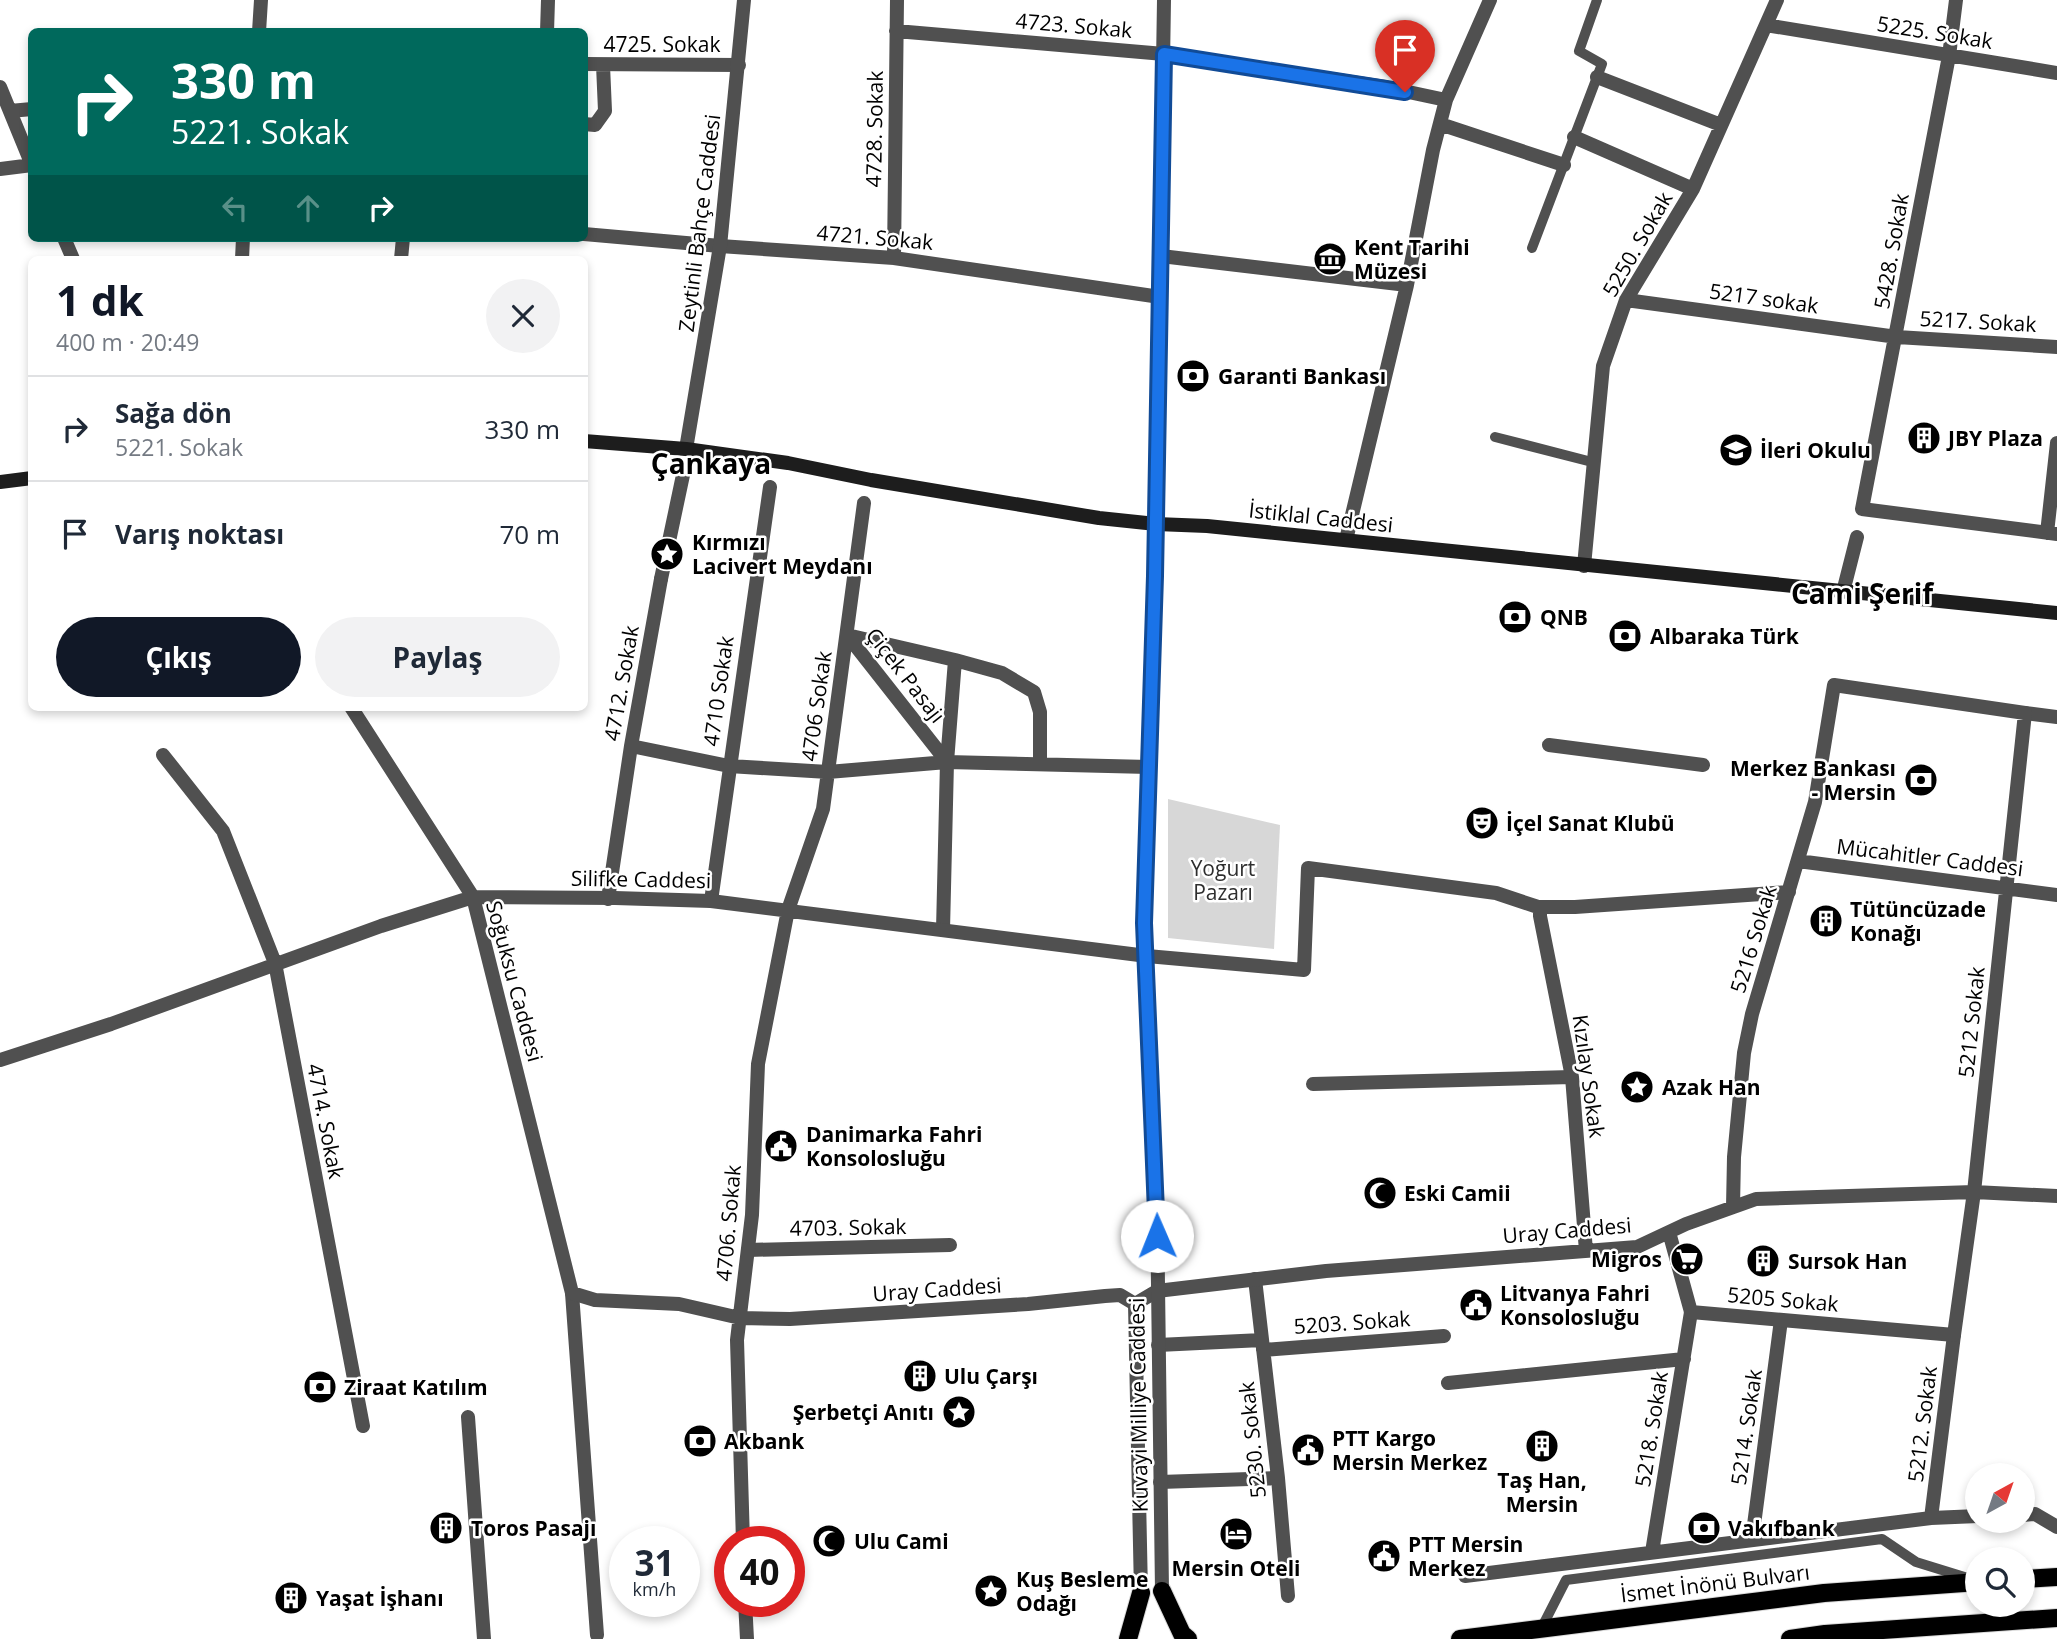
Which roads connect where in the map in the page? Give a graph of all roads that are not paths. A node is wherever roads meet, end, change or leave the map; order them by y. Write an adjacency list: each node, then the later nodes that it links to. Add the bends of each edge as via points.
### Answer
1 (261, 0): 11 (street)
2 (548, 0): 12 (street)
3 (744, 0): 18 (street, Zeytinli Bahçe Caddesi)
4 (897, 0): 13 (street, 4728. Sokak)
5 (1164, 0): 14 (street, Kuvayi Milliye Caddesi)
6 (1490, 0): 22 (street)
7 (1597, 0): 20 (lane, via 1579,51 1602,64)
8 (1777, 0): 10 (street, 5250. Sokak)
9 (1956, 0): 15 (street, 5428. Sokak)
10 (1766, 25): 15 (street, 5225. Sokak); 27 (street, 5250. Sokak)
11 (259, 28)
12 (547, 28)
13 (896, 31): 14 (street, 4723. Sokak); 38 (street, 4728. Sokak)
14 (1164, 54): 22 (street, 4723. Sokak); 37 (street, Kuvayi Milliye Caddesi)
15 (1949, 57): 19 (street, 5225. Sokak); 42 (street, 5428. Sokak)
16 (588, 64): 17 (street, 4725. Sokak)
17 (603, 65): 18 (street, 4725. Sokak); 25 (street, via 605,111 595,125)
18 (739, 65): 35 (street, Zeytinli Bahçe Caddesi)
19 (2057, 73)
20 (1597, 77): 27 (street); 28 (lane)
21 (0, 87): 24 (street)
22 (1446, 100): 26 (street)
23 (28, 109): 24 (street)
24 (10, 111): 29 (street)
25 (588, 124)
26 (1440, 124): 30 (street); 39 (street)
27 (1721, 125): 33 (street, 5250. Sokak)
28 (1574, 137): 30 (lane); 33 (street)
29 (28, 155)
30 (1564, 165): 36 (lane)
31 (28, 166): 32 (street)
32 (0, 169)
33 (1693, 188): 41 (street, 5250. Sokak)
34 (588, 234): 35 (street, 4721. Sokak)
35 (720, 246): 38 (street, 4721. Sokak); 47 (street, Zeytinli Bahçe Caddesi)
36 (1532, 247)
37 (1161, 256): 39 (street); 40 (street, Kuvayi Milliye Caddesi)
38 (894, 258): 40 (street, 4721. Sokak)
39 (1407, 285): 57 (street)
40 (1160, 297): 54 (street, Kuvayi Milliye Caddesi)
41 (1626, 300): 42 (street, 5217 sokak); 48 (street, 5250. Sokak, via 1603,366)
42 (1897, 337): 43 (street, 5217. Sokak); 55 (street, 5428. Sokak, via 1862,509)
43 (2057, 347)
44 (1495, 438): 48 (lane)
45 (588, 441): 47 (main road, İstiklal Caddesi)
46 (2057, 443): 55 (street)
47 (686, 449): 54 (main road, İstiklal Caddesi)
48 (1592, 462): 58 (street, 5250. Sokak)
49 (683, 475): 67 (street, 4712. Sokak)
50 (28, 478): 51 (main road)
51 (0, 482)
52 (770, 487): 72 (street, 4710 Sokak)
53 (864, 503): 61 (street, 4706 Sokak)
54 (1156, 524): 57 (main road, İstiklal Caddesi); 73 (street, Kuvayi Milliye Caddesi)
55 (2052, 534)
56 (1857, 537): 59 (street)
57 (1346, 540): 58 (main road, İstiklal Caddesi)
58 (1584, 565): 59 (main road, İstiklal Caddesi)
59 (1843, 592): 60 (main road, İstiklal Caddesi)
60 (2057, 613)
61 (847, 635): 62 (street, Çiçek Pasajı); 69 (street, Çiçek Pasajı); 74 (street, 4706 Sokak)
62 (955, 660): 69 (street, Çiçek Pasajı); 70 (street, Çiçek Pasajı, via 1002,673 1034,692 1040,712)
63 (354, 711): 79 (street, Soğuksu Caddesi)
64 (2025, 713): 65 (street); 75 (street, 5216 Sokak, via 1834,685 1815,803); 76 (street, 5212 Sokak)
65 (2057, 718)
66 (1549, 745): 71 (street)
67 (631, 746): 72 (street); 80 (street, 4712. Sokak)
68 (163, 755): 86 (street, 4714. Sokak, via 223,831)
69 (947, 762): 70 (street); 74 (street); 84 (street, Çiçek Pasajı)
70 (1040, 764): 73 (street)
71 (1703, 765)
72 (729, 766): 74 (street); 81 (street, 4710 Sokak)
73 (1149, 767): 85 (street, Kuvayi Milliye Caddesi)
74 (828, 772): 83 (street, 4706 Sokak, via 823,809)
75 (1798, 861): 76 (street, Mücahitler Caddesi); 77 (street, 5216 Sokak)
76 (2006, 888): 78 (street, Mücahitler Caddesi); 90 (street, 5212 Sokak)
77 (1789, 892): 82 (street); 92 (street, 5216 Sokak, via 1744,1054)
78 (2057, 895)
79 (472, 897): 80 (street, Silifke Caddesi); 86 (street, Silifke Caddesi); 99 (street, Soğuksu Caddesi)
80 (608, 899): 81 (street, Silifke Caddesi)
81 (710, 901): 83 (street, Silifke Caddesi)
82 (1541, 907): 85 (street, Silifke Caddesi, via 1496,893 1308,868 1304,970); 88 (street, Kızılay Sokak)
83 (788, 909): 84 (street, Silifke Caddesi); 95 (street, 4706. Sokak, via 758,1064)
84 (943, 930): 85 (street, Silifke Caddesi)
85 (1147, 956): 98 (street, Kuvayi Milliye Caddesi)
86 (275, 963): 87 (street, Silifke Caddesi); 111 (street, 4714. Sokak)
87 (0, 1060)
88 (1572, 1077): 89 (street); 96 (street, Kızılay Sokak)
89 (1313, 1084)
90 (1975, 1192): 91 (street, Uray Caddesi); 92 (street, Uray Caddesi, via 1756,1199); 104 (street, 5212 Sokak)
91 (2057, 1196)
92 (1732, 1207): 93 (street, Uray Caddesi)
93 (1669, 1231): 96 (street, Uray Caddesi, via 1637,1247); 101 (street)
94 (950, 1245): 95 (street, 4703. Sokak)
95 (748, 1250): 102 (street, 4706. Sokak)
96 (1586, 1251): 97 (street, Uray Caddesi)
97 (1255, 1279): 98 (street, Uray Caddesi); 107 (street, 5230. Sokak)
98 (1157, 1291): 100 (street); 106 (street, Kuvayi Milliye Caddesi)
99 (572, 1293): 102 (street, Uray Caddesi, via 595,1300 679,1304); 132 (street, Soğuksu Caddesi)
100 (1135, 1304): 102 (street, Uray Caddesi, via 1119,1295 790,1320); 127 (street, Kuvayi Milliye Caddesi)
101 (1691, 1312): 103 (street, 5205 Sokak); 108 (street, 5218. Sokak)
102 (740, 1318): 117 (street, 4706. Sokak, via 737,1392)
103 (1781, 1320): 104 (street, 5205 Sokak); 119 (street, 5214. Sokak)
104 (1954, 1335): 116 (street, 5212. Sokak)
105 (1444, 1336): 107 (street, 5203. Sokak)
106 (1158, 1345): 107 (street, 5203. Sokak); 113 (street, Kuvayi Milliye Caddesi)
107 (1263, 1345): 112 (street, 5230. Sokak)
108 (1684, 1359): 109 (street); 120 (street, 5218. Sokak)
109 (1448, 1383)
110 (468, 1417): 133 (street)
111 (363, 1426)
112 (1278, 1478): 113 (street); 128 (street, 5230. Sokak)
113 (1160, 1482): 126 (street, Kuvayi Milliye Caddesi)
114 (2035, 1514): 118 (street)
115 (1965, 1517): 116 (street)
116 (1931, 1518): 119 (street)
117 (742, 1526)
118 (2057, 1527)
119 (1752, 1540): 120 (street)
120 (1652, 1552): 121 (street)
121 (1465, 1576)
122 (2057, 1577): 124 (main road)
123 (1965, 1578): 131 (lane, via 1916,1562 1882,1539 1566,1580)
124 (2035, 1578)
125 (1965, 1583): 131 (main road, İsmet İnönü Bulvarı, via 1824,1593)
126 (1162, 1591): 136 (main road)
127 (1141, 1593): 135 (main road)
128 (1288, 1596)
129 (746, 1617): 134 (street)
130 (2057, 1618): 138 (main road)
131 (1541, 1629): 137 (main road, İsmet İnönü Bulvarı)
132 (597, 1635)
133 (484, 1639)
134 (747, 1639)
135 (1128, 1639)
136 (1188, 1639)
137 (1460, 1639)
138 (1790, 1639)

